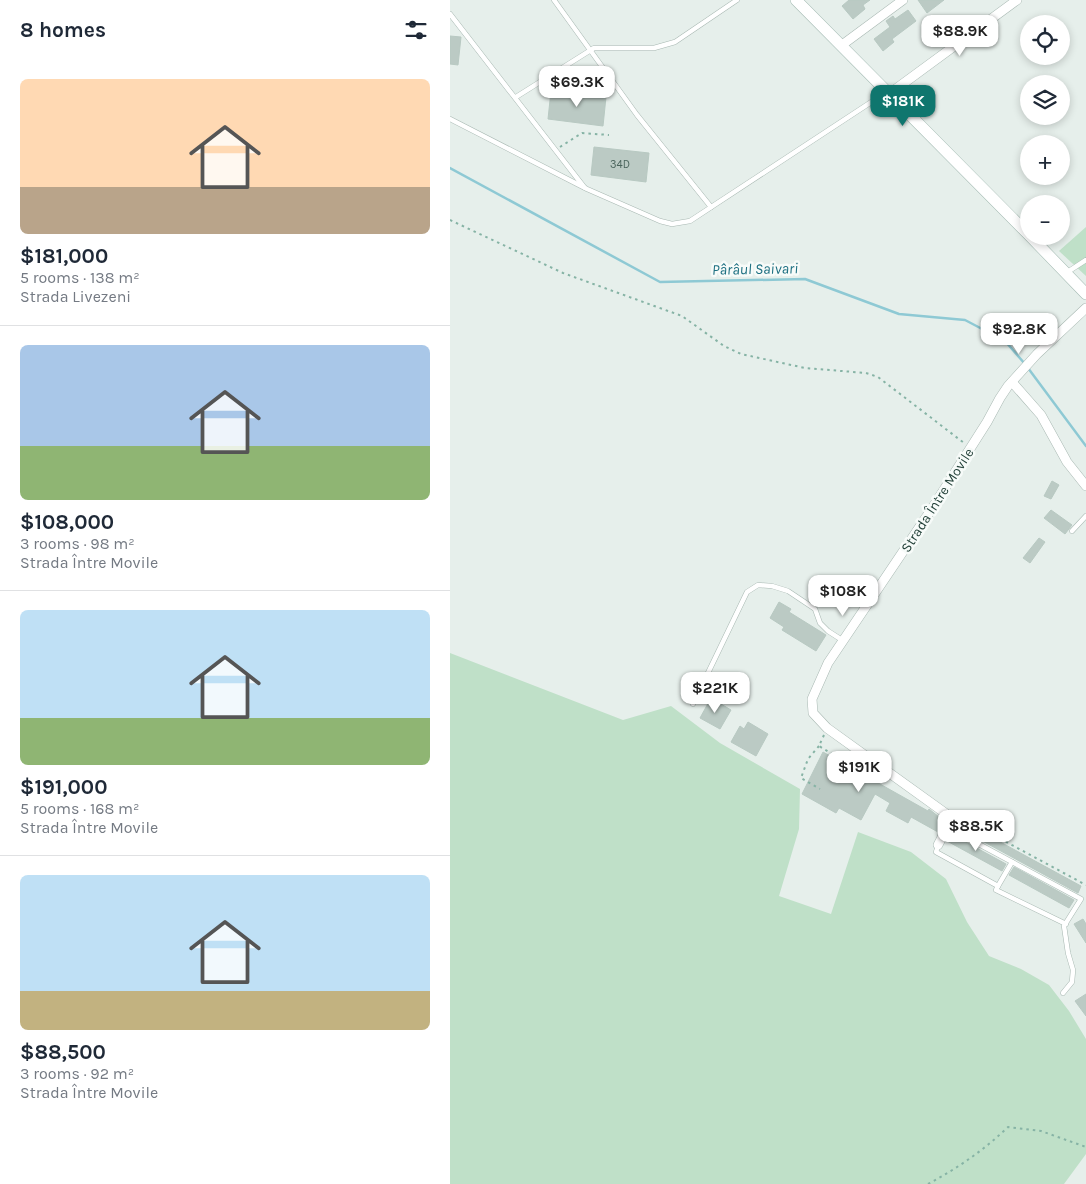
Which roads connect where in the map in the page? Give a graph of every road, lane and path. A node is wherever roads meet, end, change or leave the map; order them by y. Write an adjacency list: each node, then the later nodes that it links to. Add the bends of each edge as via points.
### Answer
1 (554, 0): 8 (lane)
2 (737, 0): 8 (lane, via 666,46 606,47)
3 (796, 0): 7 (main road)
4 (903, 0): 7 (street)
5 (1017, 0): 9 (street)
6 (450, 14): 10 (lane)
7 (842, 45): 9 (main road)
8 (589, 51): 10 (lane); 15 (lane)
9 (888, 93): 15 (lane); 17 (main road)
10 (516, 97): 13 (lane)
11 (450, 120): 14 (lane)
12 (608, 135): 13 (path, via 582,133)
13 (556, 150): 14 (lane)
14 (586, 189): 15 (lane, via 672,224 690,221)
15 (711, 207)
16 (450, 220): 24 (path, via 563,273 682,316 741,354 805,368 866,373 878,377)
17 (1020, 225)
18 (1039, 245): 20 (main road)
19 (1086, 260): 20 (lane)
20 (1066, 273): 21 (main road)
21 (1086, 294)
22 (1086, 308): 23 (street, Strada Între Movile)
23 (1012, 382): 24 (street, Strada Între Movile); 25 (street, via 1041,415 1067,462)
24 (971, 448): 28 (street, Strada Între Movile)
25 (1086, 486)
26 (1086, 516): 27 (lane)
27 (1072, 531)
28 (842, 640): 29 (lane, via 820,622 815,609 788,591 758,585 746,592); 30 (street, Strada Între Movile, via 812,699 813,713)
29 (693, 704)
30 (827, 728): 31 (path); 34 (street, Strada Între Movile, via 860,750)
31 (819, 746): 32 (path); 33 (path, via 808,759 801,778)
32 (842, 760)
33 (820, 789)
34 (949, 822): 35 (street); 36 (lane); 38 (path, via 957,815)
35 (938, 844): 37 (lane, via 936,852)
36 (1012, 862): 37 (lane); 39 (lane, via 1081,899)
37 (998, 886): 39 (lane, via 996,890)
38 (1086, 886)
39 (1066, 924): 40 (lane, via 1072,982)
40 (1062, 993)
41 (1086, 1146): 42 (path, via 1040,1131 1008,1127 953,1171)
42 (928, 1184)

